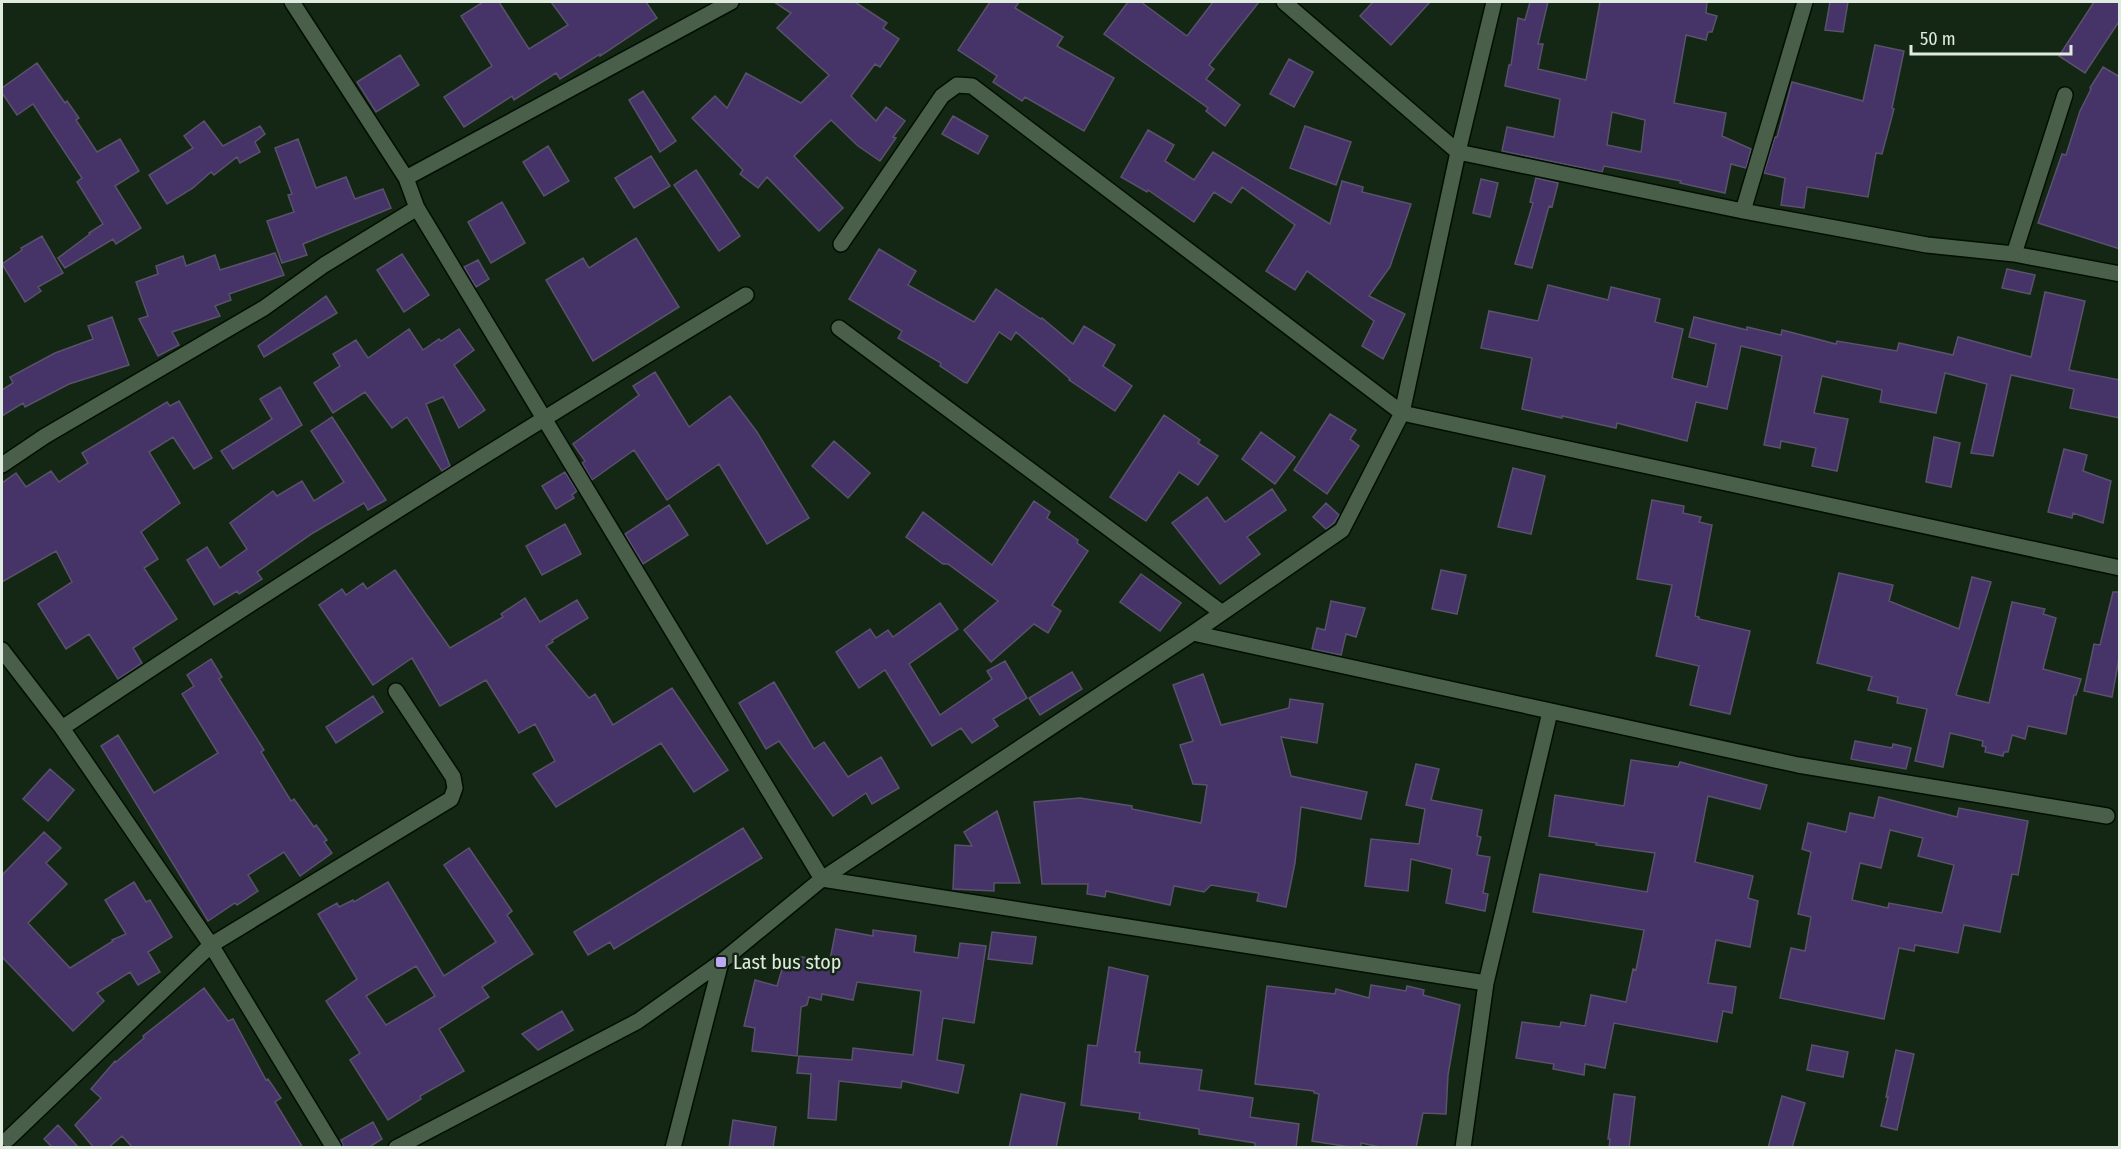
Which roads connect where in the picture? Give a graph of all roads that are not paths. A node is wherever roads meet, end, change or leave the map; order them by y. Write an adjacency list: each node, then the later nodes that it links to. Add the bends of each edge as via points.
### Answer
1 (292, 2): 8 (street)
2 (731, 2): 8 (street)
3 (1284, 2): 7 (street)
4 (1494, 2): 7 (street)
5 (1805, 2): 10 (street)
6 (2065, 95): 12 (street)
7 (1458, 152): 10 (street); 16 (street)
8 (406, 178): 9 (street)
9 (417, 208): 17 (street); 18 (street, via 324,265 264,308)
10 (1743, 211): 12 (street, via 1927,245)
11 (841, 244): 16 (street, via 942,96 957,85 972,86)
12 (2014, 254): 13 (street)
13 (2120, 274)
14 (746, 295): 17 (street)
15 (839, 328): 20 (street)
16 (1402, 413): 19 (street); 20 (street, via 1342,530)
17 (543, 418): 25 (street); 27 (street)
18 (2, 465)
19 (2120, 567)
20 (1221, 612): 21 (street)
21 (1193, 633): 24 (street); 27 (street)
22 (2, 650): 25 (street)
23 (396, 692): 28 (street, via 453,777 451,799)
24 (1550, 712): 26 (street, via 1798,765); 30 (street)
25 (62, 728): 28 (street)
26 (2107, 816)
27 (822, 879): 29 (street); 30 (street)
28 (212, 945): 31 (street); 32 (street)
29 (721, 962): 33 (street, via 638,1021); 34 (street)
30 (1486, 983): 35 (street)
31 (9, 1140)
32 (334, 1148)
33 (396, 1148)
34 (673, 1148)
35 (1462, 1148)

